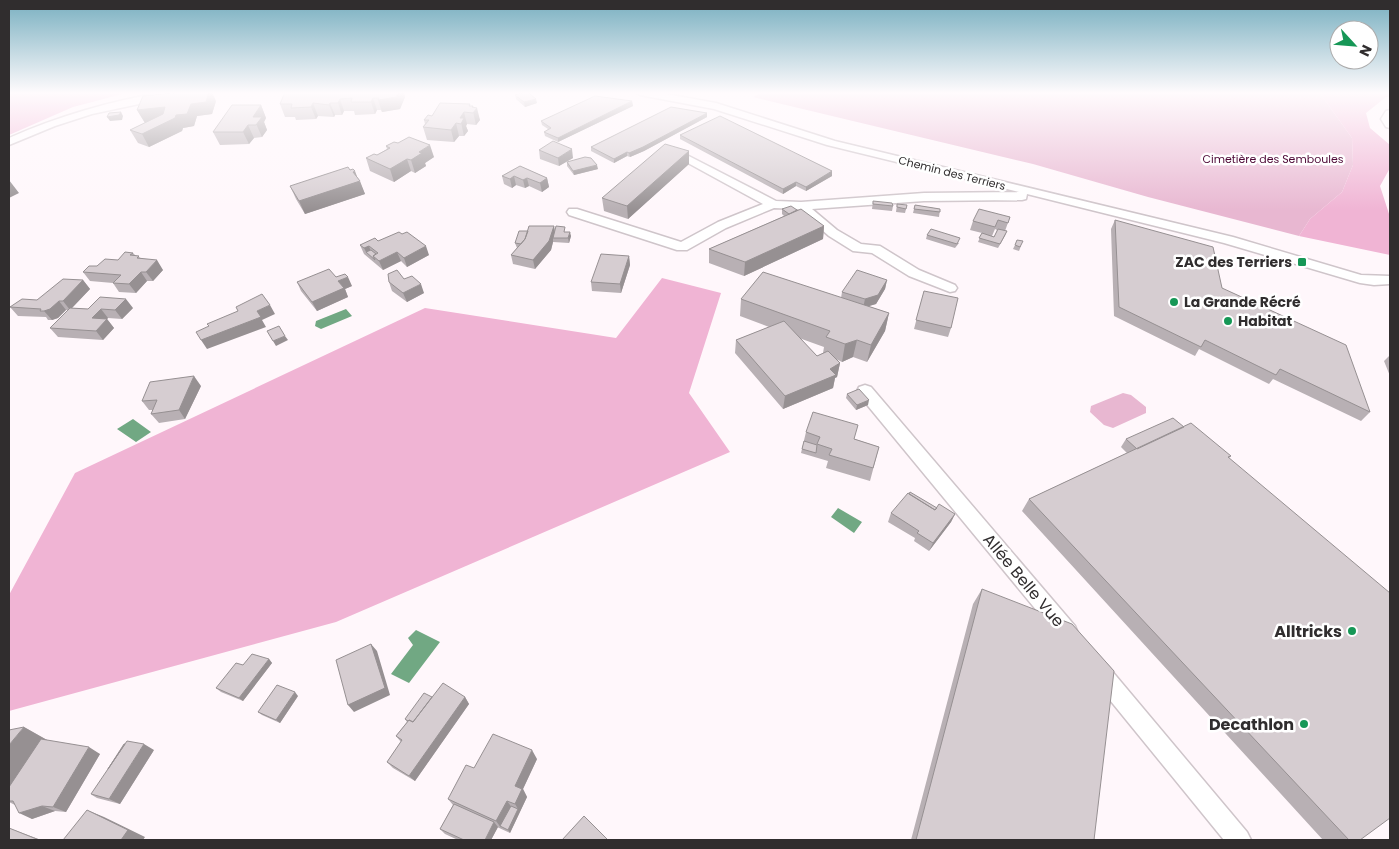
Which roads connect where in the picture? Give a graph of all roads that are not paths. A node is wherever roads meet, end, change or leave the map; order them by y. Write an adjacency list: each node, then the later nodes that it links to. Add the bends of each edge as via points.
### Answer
1 (33, 132): 3 (street)
2 (796, 132): 5 (street, Chemin des Terriers)
3 (9, 142)
4 (681, 155): 6 (street)
5 (1034, 193): 7 (street, Chemin des Terriers, via 1026,196 924,197); 9 (street, Chemin des Terriers, via 1228,240 1360,279)
6 (773, 204): 7 (street, Chemin des Terriers); 8 (street, Chemin des Terriers, via 722,225 682,247)
7 (801, 206): 10 (street, via 858,248 875,249 914,273)
8 (572, 212)
9 (1388, 281)
10 (950, 288)
11 (865, 391): 12 (street, Allée Belle Vue)
12 (1239, 840)

